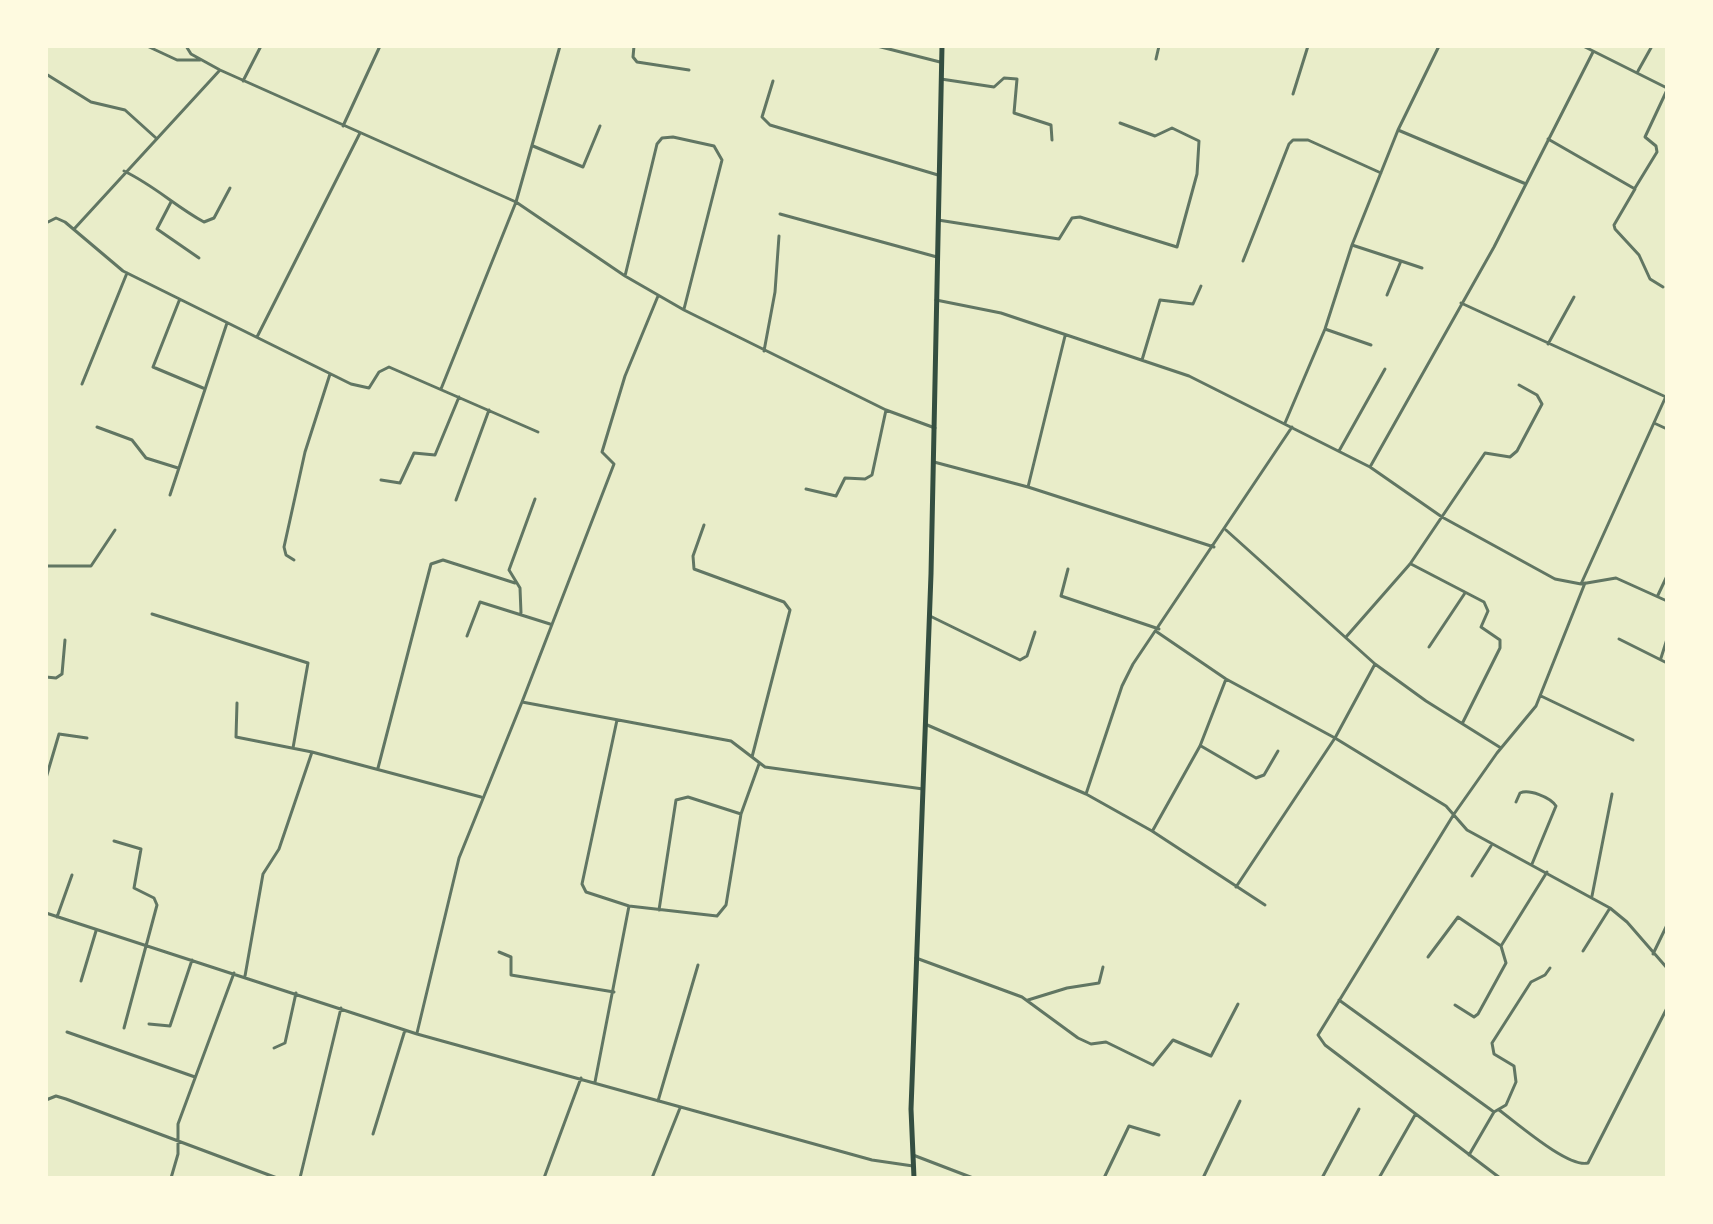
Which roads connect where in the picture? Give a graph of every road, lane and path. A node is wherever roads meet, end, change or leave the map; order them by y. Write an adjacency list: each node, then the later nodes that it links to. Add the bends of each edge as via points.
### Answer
1 (147, 46): 16 (street, via 177,60)
2 (186, 46): 16 (street)
3 (261, 46): 23 (street)
4 (380, 46): 28 (street)
5 (560, 46): 35 (street)
6 (634, 46): 19 (street, via 637,62)
7 (877, 46): 17 (street)
8 (942, 46): 17 (main road)
9 (1159, 46): 15 (street)
10 (1308, 46): 26 (street)
11 (1439, 46): 30 (street)
12 (1583, 46): 14 (street)
13 (1652, 46): 20 (street)
14 (1593, 52): 20 (street); 33 (street)
15 (1156, 59)
16 (202, 60): 18 (street)
17 (941, 63): 22 (main road)
18 (220, 70): 23 (street); 32 (street)
19 (689, 70)
20 (1638, 71): 25 (street)
21 (46, 74): 32 (street, via 91,102 125,110)
22 (941, 79): 34 (street, via 994,87 1004,78 1017,79 1014,113 1051,125); 38 (main road)
23 (243, 81): 28 (street)
24 (773, 81): 38 (street, via 762,117 770,125)
25 (1667, 89): 41 (street, via 1645,137 1657,152)
26 (1293, 94)
27 (1120, 123): 45 (street, via 1155,136 1172,128 1199,141 1197,174 1177,247 1080,217 1072,218 1059,239)
28 (343, 126): 31 (street)
29 (600, 126): 35 (street, via 583,167)
30 (1398, 130): 37 (street); 39 (street)
31 (360, 133): 43 (street); 69 (street)
32 (156, 138): 36 (street)
33 (1548, 139): 39 (street); 41 (street)
34 (1052, 140)
35 (532, 146): 43 (street)
36 (124, 171): 42 (street, via 161,190); 47 (street)
37 (1381, 173): 49 (street); 52 (street, via 1308,140 1293,140)
38 (938, 175): 45 (main road)
39 (1526, 184): 64 (street)
40 (230, 188): 42 (street, via 208,222)
41 (1635, 189): 58 (street, via 1615,229 1639,255 1650,279)
42 (171, 202): 51 (street, via 157,229)
43 (516, 202): 56 (street); 79 (street)
44 (780, 214): 50 (street)
45 (938, 220): 50 (main road)
46 (46, 223): 47 (street, via 56,218)
47 (75, 228): 55 (street)
48 (779, 236): 72 (street)
49 (1352, 245): 53 (street); 67 (street)
50 (937, 257): 62 (main road)
51 (199, 258)
52 (1243, 261)
53 (1401, 261): 54 (street); 59 (street)
54 (1422, 268)
55 (127, 273): 63 (street); 76 (street)
56 (625, 276): 60 (street); 65 (street, via 657,144 673,137 714,146 722,160)
57 (1201, 286): 73 (street, via 1193,304 1160,300)
58 (1663, 287)
59 (1387, 295)
60 (658, 296): 65 (street); 119 (street, via 625,376 602,452 614,464)
61 (1574, 297): 70 (street)
62 (936, 300): 68 (street, via 1001,313); 88 (main road)
63 (179, 301): 66 (street); 78 (street, via 153,367)
64 (1461, 303): 70 (street); 93 (street)
65 (684, 310): 72 (street)
66 (227, 323): 69 (street); 78 (street)
67 (1325, 329): 71 (street); 84 (street)
68 (1065, 336): 73 (street); 96 (street)
69 (256, 338): 75 (street)
70 (1548, 344): 80 (street)
71 (1371, 345)
72 (764, 351): 83 (street)
73 (1142, 360): 84 (street, via 1189,376)
74 (1385, 369): 91 (street)
75 (330, 374): 79 (street, via 367,388 389,367); 106 (street, via 305,452 284,547)
76 (82, 384)
77 (1519, 385): 101 (street, via 1542,404 1517,451 1510,457 1485,453)
78 (203, 388): 94 (street)
79 (441, 389): 81 (street)
80 (1666, 395): 85 (street)
81 (459, 397): 82 (street); 95 (street, via 435,455 414,453 400,483)
82 (489, 410): 90 (street); 100 (street)
83 (886, 410): 88 (street); 97 (street, via 872,475 845,478 839,495 831,497)
84 (1285, 423): 87 (street)
85 (1654, 423): 89 (street); 112 (street)
86 (97, 427): 94 (street, via 132,440 146,458)
87 (1292, 427): 91 (street); 104 (street)
88 (935, 428): 92 (main road)
89 (1667, 429)
90 (538, 432)
91 (1339, 451): 93 (street)
92 (934, 462): 96 (street); 118 (main road)
93 (1370, 467): 101 (street)
94 (178, 468): 98 (street)
95 (381, 480)
96 (1028, 487): 105 (street)
97 (806, 489)
98 (170, 495)
99 (535, 499): 111 (street, via 509,570)
100 (456, 500)
101 (1442, 517): 107 (street); 112 (street, via 1555,579)
102 (704, 525): 147 (street, via 694,569 784,602 790,610)
103 (115, 530): 108 (street, via 91,566)
104 (1226, 530): 105 (street); 123 (street)
105 (1214, 547): 120 (street)
106 (294, 560)
107 (1410, 564): 113 (street); 123 (street)
108 (46, 566)
109 (1068, 569): 120 (street, via 1061,596)
110 (1667, 576): 114 (street)
111 (515, 583): 116 (street); 149 (street, via 443,560 431,564)
112 (1583, 584): 114 (street, via 1616,578); 133 (street)
113 (1465, 593): 127 (street); 137 (street, via 1487,605 1481,627 1501,644)
114 (1658, 595): 115 (street)
115 (1667, 601)
116 (521, 613): 119 (street); 122 (street, via 480,602)
117 (152, 614): 143 (street, via 308,663)
118 (930, 616): 121 (street, via 1020,660 1027,656); 138 (main road)
119 (550, 624): 134 (street)
120 (1158, 630): 132 (street); 152 (street, via 1122,686)
121 (1035, 632)
122 (467, 636)
123 (1346, 637): 130 (street)
124 (1619, 639): 128 (street)
125 (1667, 639): 128 (street)
126 (65, 640): 131 (street, via 62,674)
127 (1429, 647)
128 (1660, 659): 129 (street)
129 (1667, 663)
130 (1375, 664): 137 (street); 140 (street)
131 (46, 677)
132 (1226, 679): 140 (street); 142 (street)
133 (1541, 696): 141 (street); 144 (street)
134 (522, 702): 136 (street); 154 (street)
135 (237, 703): 143 (street, via 236,737)
136 (617, 720): 147 (street, via 731,741); 168 (street, via 582,884 586,892)
137 (1463, 722): 144 (street)
138 (925, 724): 151 (main road); 152 (street)
139 (87, 738): 150 (street, via 59,734)
140 (1335, 738): 157 (street); 165 (street)
141 (1633, 740)
142 (1200, 746): 145 (street, via 1256,778 1264,775); 158 (street)
143 (293, 748): 146 (street)
144 (1501, 748): 157 (street)
145 (1278, 751)
146 (312, 752): 149 (street); 188 (street, via 279,849 263,874)
147 (752, 757): 148 (street)
148 (759, 764): 151 (street); 156 (street)
149 (378, 768): 154 (street)
150 (46, 778)
151 (923, 789): 181 (main road)
152 (1086, 794): 158 (street)
153 (1612, 794): 166 (street)
154 (482, 797): 202 (street, via 452,882)
155 (1516, 802): 161 (street, via 1527,791 1556,806)
156 (741, 814): 170 (street, via 722,913 713,917); 170 (street, via 688,797 676,800)
157 (1454, 814): 160 (street, via 1461,826); 193 (street)
158 (1152, 831): 165 (street)
159 (114, 841): 175 (street, via 142,852 134,888 157,905)
160 (1491, 846): 161 (street); 164 (street)
161 (1532, 864): 162 (street)
162 (1547, 872): 166 (street); 176 (street)
163 (72, 875): 172 (street)
164 (1472, 876)
165 (1236, 887): 167 (street)
166 (1592, 896): 169 (street)
167 (1265, 905)
168 (629, 906): 170 (street); 190 (street)
169 (1610, 908): 177 (street); 179 (street)
170 (659, 911)
171 (46, 913): 172 (street)
172 (57, 917): 174 (street)
173 (1667, 925): 179 (street)
174 (96, 931): 175 (street); 189 (street)
175 (145, 946): 182 (street); 199 (street)
176 (1501, 946): 180 (street, via 1458,917); 195 (street, via 1506,963 1476,1017)
177 (1583, 951)
178 (499, 952): 190 (street, via 509,954 511,975)
179 (1653, 954): 186 (street)
180 (1428, 957)
181 (916, 958): 192 (street); 218 (main road)
182 (192, 960): 187 (street); 198 (street, via 170,1026)
183 (698, 965): 208 (street)
184 (1103, 967): 192 (street, via 1099,983)
185 (1550, 968): 212 (street, via 1531,982 1490,1047 1517,1074 1506,1105)
186 (1667, 968)
187 (234, 973): 188 (street); 204 (street)
188 (245, 976): 191 (street)
189 (81, 981)
190 (614, 992): 206 (street)
191 (296, 993): 196 (street); 203 (street, via 285,1043)
192 (1028, 1000): 194 (street, via 1078,1038 1091,1044 1106,1042 1153,1065 1173,1040 1211,1056)
193 (1339, 1000): 213 (street); 214 (street, via 1319,1040)
194 (1238, 1004)
195 (1455, 1005)
196 (341, 1008): 200 (street); 223 (street)
197 (1667, 1008): 212 (street, via 1588,1163 1578,1164 1560,1154)
198 (149, 1024)
199 (124, 1028)
200 (405, 1030): 202 (street); 215 (street)
201 (67, 1032): 204 (street)
202 (417, 1034): 205 (street)
203 (274, 1048)
204 (195, 1077): 217 (street, via 178,1124)
205 (581, 1078): 206 (street); 224 (street)
206 (595, 1082): 208 (street)
207 (46, 1100): 217 (street, via 66,1099)
208 (658, 1101): 210 (street)
209 (1240, 1101): 229 (street)
210 (680, 1108): 220 (street, via 872,1160); 225 (street)
211 (1359, 1109): 230 (street)
212 (1499, 1110): 213 (street)
213 (1494, 1112): 219 (street)
214 (1416, 1114): 219 (street); 231 (street)
215 (373, 1134)
216 (1159, 1135): 228 (street, via 1137,1126 1126,1129)
217 (178, 1143): 221 (street); 222 (street)
218 (912, 1154): 220 (main road); 227 (street)
219 (1469, 1155): 232 (street)
220 (913, 1166): 226 (main road)
221 (171, 1178)
222 (277, 1178)
223 (300, 1178)
224 (544, 1178)
225 (652, 1178)
226 (914, 1178)
227 (973, 1178)
228 (1104, 1178)
229 (1203, 1178)
230 (1322, 1178)
231 (1379, 1178)
232 (1500, 1178)

